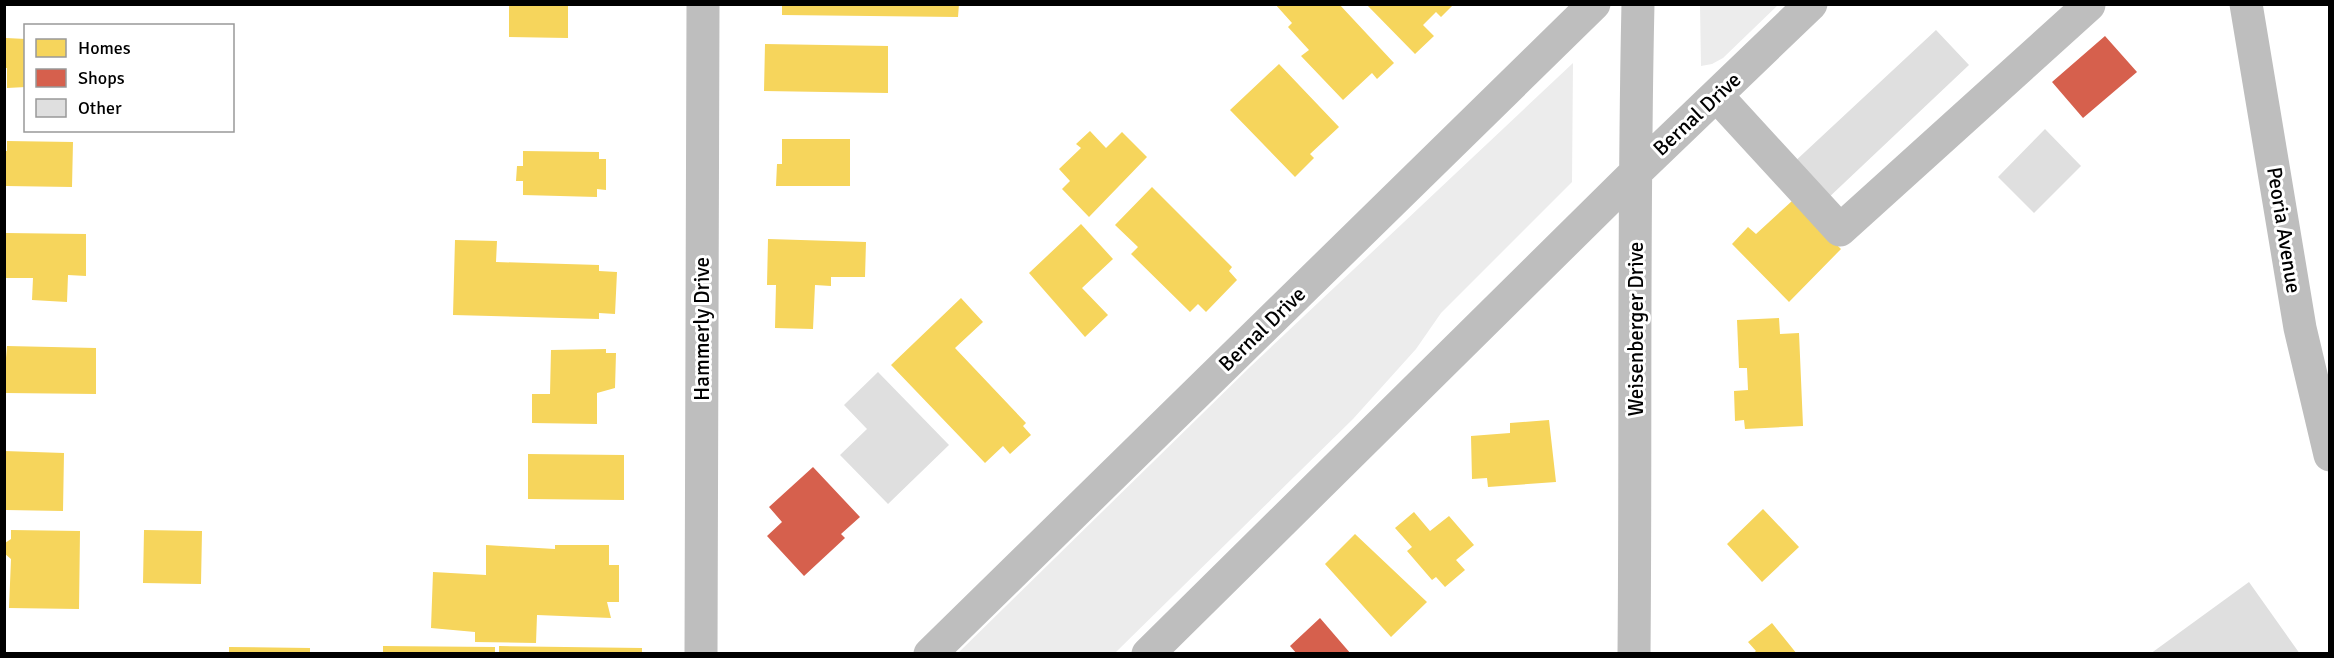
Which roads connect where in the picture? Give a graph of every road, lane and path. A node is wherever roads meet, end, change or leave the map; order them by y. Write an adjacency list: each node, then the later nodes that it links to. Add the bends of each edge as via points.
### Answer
1 (703, 4): 10 (street, Hammerly Drive)
2 (1594, 4): 11 (street, Bernal Drive)
3 (1638, 4): 8 (street, Weisenberger Drive)
4 (1811, 4): 7 (street, Bernal Drive)
5 (2246, 4): 9 (street, Peoria Avenue, via 2300,328)
6 (2089, 5): 7 (street, via 1840,230)
7 (1717, 96): 8 (street, Bernal Drive)
8 (1634, 174): 12 (street, Bernal Drive); 13 (street, Weisenberger Drive)
9 (2330, 455)
10 (701, 654)
11 (930, 654)
12 (1148, 654)
13 (1634, 654)

